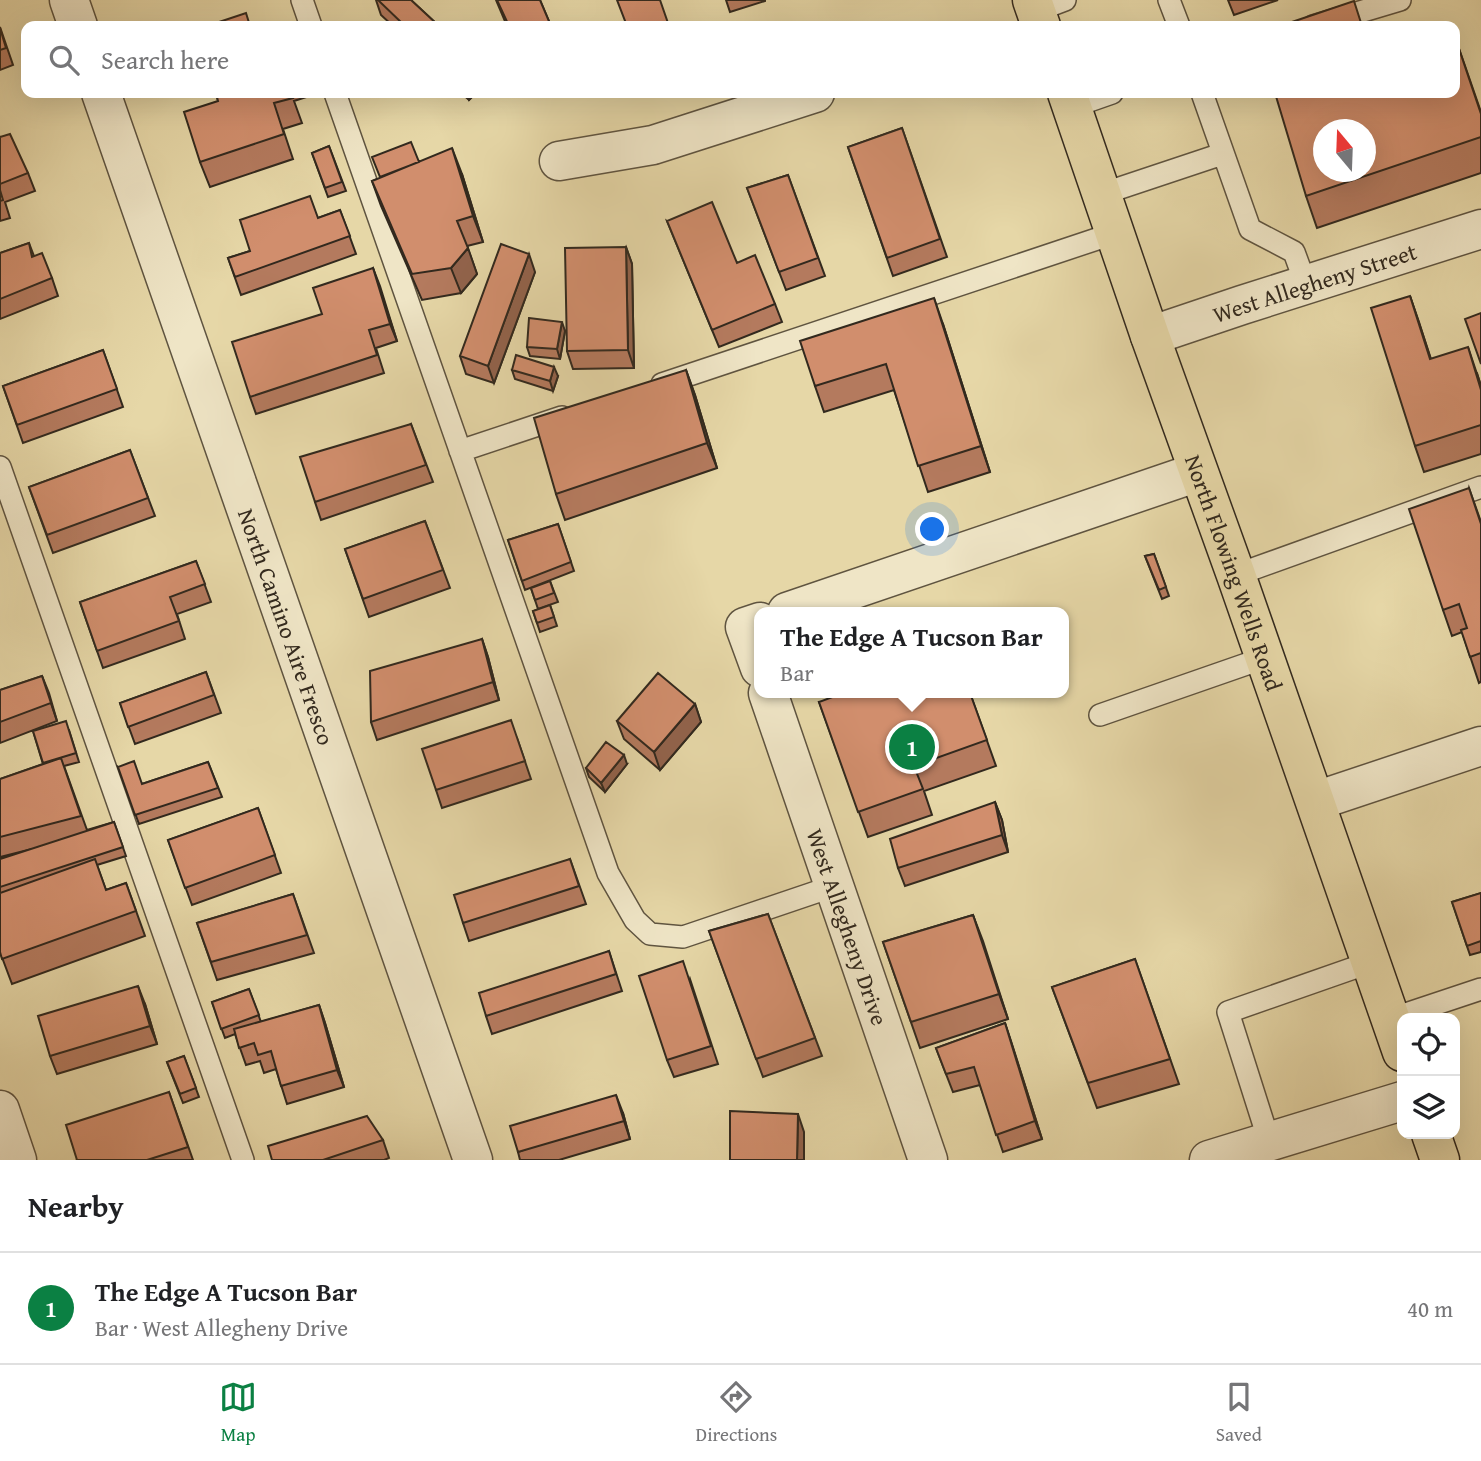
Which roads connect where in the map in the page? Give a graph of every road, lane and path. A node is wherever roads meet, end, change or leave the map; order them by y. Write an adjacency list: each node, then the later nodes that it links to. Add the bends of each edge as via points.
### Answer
1 (69, 0): 5 (street)
2 (1169, 0): 7 (lane)
3 (1400, 0): 8 (lane)
4 (308, 1): 6 (lane)
5 (76, 21)
6 (310, 21)
7 (1176, 21)
8 (1330, 21)
9 (103, 98): 46 (street, North Camino Aire Fresco)
10 (337, 98): 23 (lane)
11 (799, 98): 15 (street, via 653,145)
12 (1204, 98): 14 (lane)
13 (1069, 100): 16 (main road, North Flowing Wells Road)
14 (1222, 153): 16 (lane); 19 (lane, via 1251,229 1294,252)
15 (559, 161)
16 (1102, 194): 18 (main road, North Flowing Wells Road)
17 (1481, 229): 19 (street, West Allegheny Street)
18 (1115, 233): 20 (main road, North Flowing Wells Road); 21 (lane)
19 (1306, 285): 20 (street, West Allegheny Street)
20 (1150, 336): 25 (main road, North Flowing Wells Road)
21 (646, 389)
22 (580, 411): 23 (lane)
23 (460, 451): 36 (lane, via 608,873 635,920 650,934 683,937)
24 (0, 467): 45 (lane)
25 (1198, 472): 27 (main road, North Flowing Wells Road); 28 (street)
26 (1481, 488): 27 (lane)
27 (1236, 575): 31 (main road, North Flowing Wells Road)
28 (803, 607)
29 (754, 624): 30 (street, via 746,627)
30 (754, 650)
31 (1264, 658): 33 (lane); 35 (main road, North Flowing Wells Road)
32 (770, 698): 36 (street, West Allegheny Drive)
33 (1100, 715)
34 (1481, 746): 35 (street)
35 (1316, 801): 37 (main road, North Flowing Wells Road)
36 (834, 886): 47 (street, West Allegheny Drive)
37 (1371, 962): 39 (main road, North Flowing Wells Road); 43 (lane, via 1228,1012)
38 (1481, 989): 39 (lane)
39 (1396, 1035)
40 (1397, 1103): 43 (street)
41 (0, 1110): 44 (street)
42 (1433, 1139): 49 (main road)
43 (1269, 1141): 48 (street)
44 (16, 1160)
45 (243, 1160)
46 (473, 1160)
47 (928, 1160)
48 (1209, 1160)
49 (1440, 1160)

